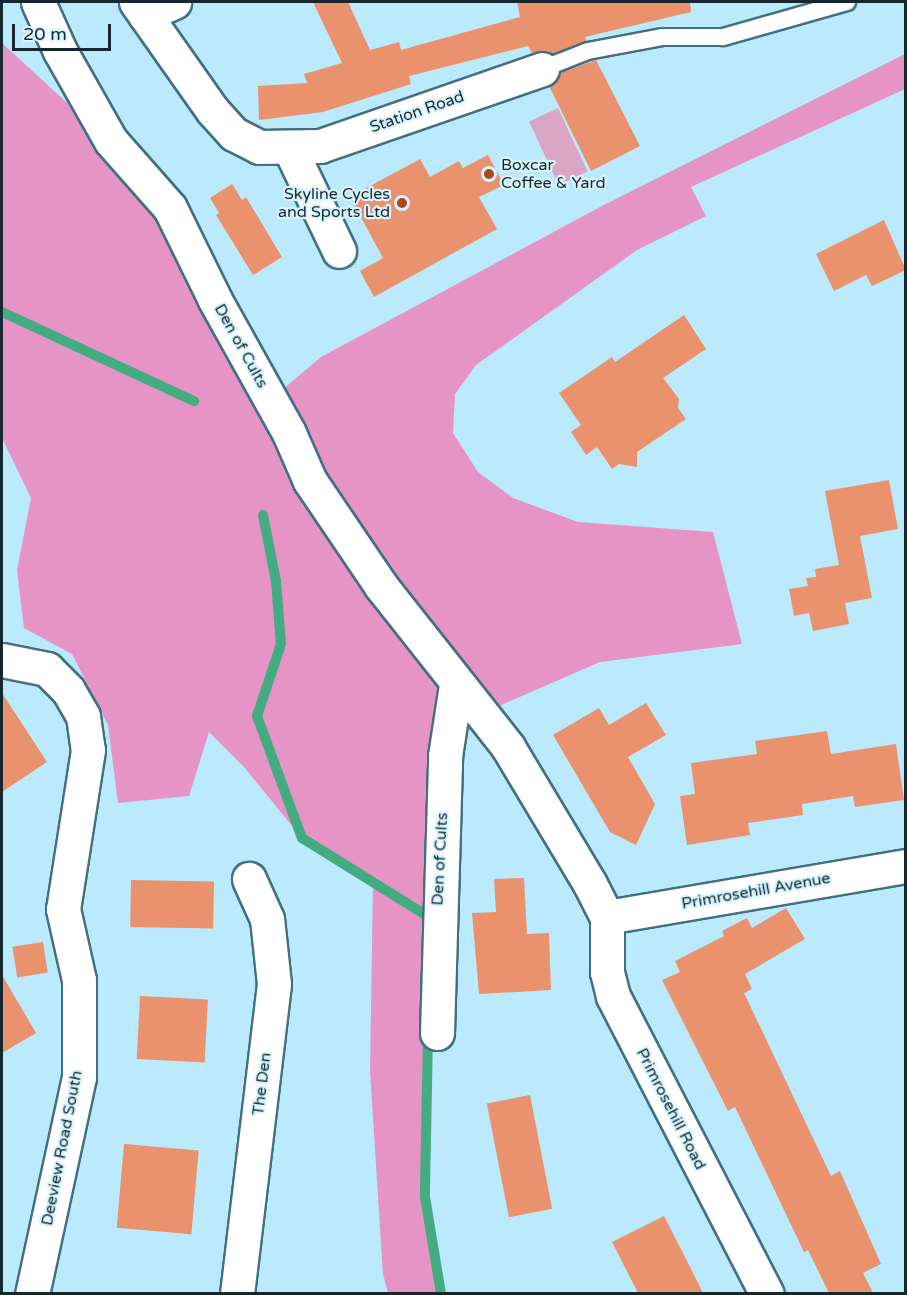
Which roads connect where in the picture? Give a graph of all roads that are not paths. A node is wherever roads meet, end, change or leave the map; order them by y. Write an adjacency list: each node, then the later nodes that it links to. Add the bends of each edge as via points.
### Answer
1 (38, 2): 8 (street, Den of Cults, via 60,51 111,141 170,208 215,300 289,433 310,481 381,586)
2 (847, 2): 4 (lane, via 723,37 662,37 588,51)
3 (152, 6): 5 (street, Station Road, via 213,111 234,134 259,147)
4 (542, 69): 5 (street, Station Road, via 320,146)
5 (290, 149): 6 (street)
6 (339, 251)
7 (2, 660): 13 (street, Deeview Road South, via 47,669 68,690 83,716 88,750 63,909 79,980 79,1077)
8 (456, 685): 11 (street, Den of Cults, via 508,747); 12 (street, Den of Cults, via 445,756)
9 (906, 866): 11 (street, Primrosehill Avenue)
10 (249, 879): 14 (street, The Den, via 267,919 274,984)
11 (607, 917): 15 (street, Primrosehill Road, via 607,972 613,996)
12 (437, 1033)
13 (32, 1293)
14 (237, 1293)
15 (767, 1293)

